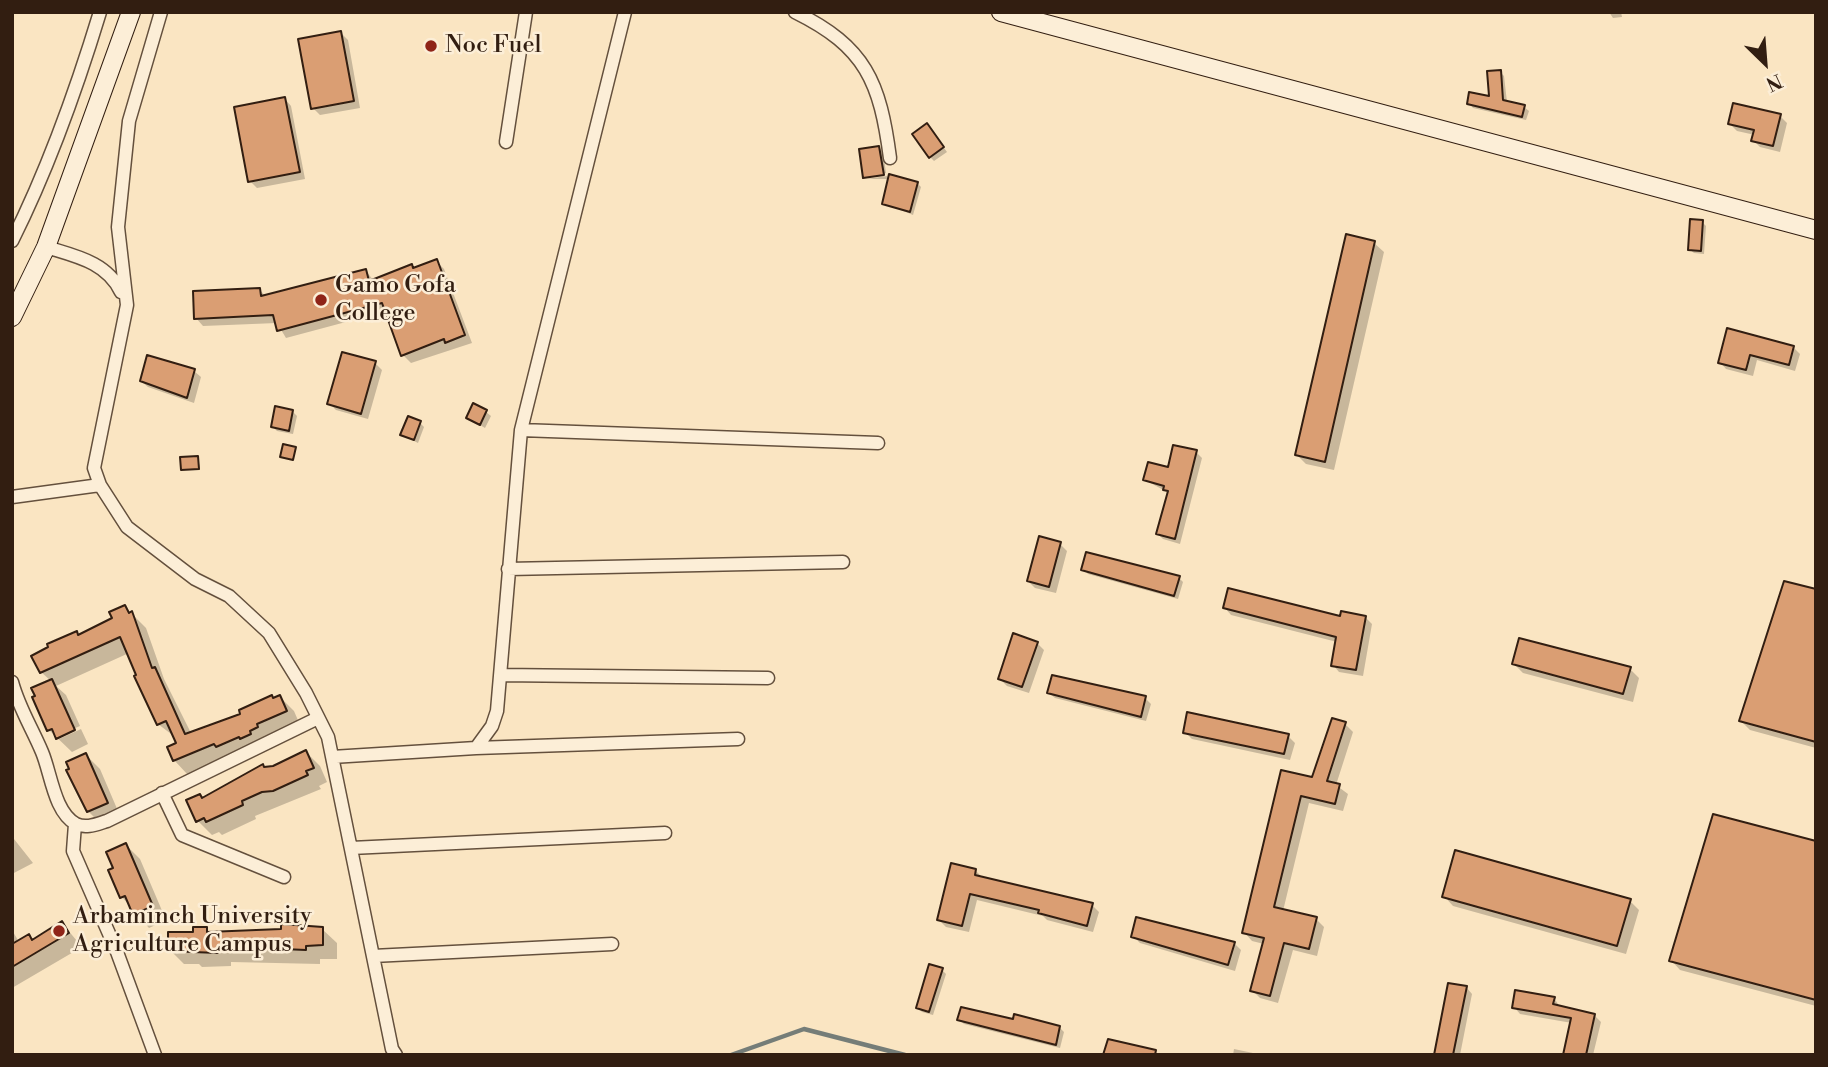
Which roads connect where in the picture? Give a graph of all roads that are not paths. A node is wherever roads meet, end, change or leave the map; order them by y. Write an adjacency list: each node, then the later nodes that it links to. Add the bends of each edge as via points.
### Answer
1 (100, 12): 11 (street, via 43,178)
2 (161, 12): 13 (street, via 129,121 122,170 118,227)
3 (526, 12): 8 (street)
4 (625, 12): 15 (street)
5 (795, 12): 9 (street, via 826,28 870,76 884,109)
6 (1001, 12): 10 (street)
7 (133, 16): 12 (street)
8 (506, 142)
9 (890, 158)
10 (1816, 230)
11 (12, 241)
12 (47, 247): 13 (street, via 88,259 102,269 116,281); 14 (street)
13 (127, 305): 17 (street, via 94,467)
14 (12, 317)
15 (521, 430): 16 (street); 20 (street)
16 (878, 443)
17 (100, 485): 18 (street); 24 (street, via 127,527 195,579 229,596 269,633)
18 (12, 497)
19 (843, 562): 20 (street)
20 (508, 569): 21 (street)
21 (500, 676): 22 (street); 26 (street, via 492,726)
22 (768, 678)
23 (12, 682): 29 (street, via 65,814)
24 (318, 718): 27 (street); 28 (street)
25 (738, 738): 26 (street)
26 (476, 748): 27 (street)
27 (332, 757): 31 (street)
28 (162, 793): 29 (street, via 107,821 86,827); 32 (street, via 182,835)
29 (75, 824): 35 (street, via 74,851)
30 (666, 833): 31 (street)
31 (351, 848): 34 (street)
32 (284, 877)
33 (612, 944): 34 (street)
34 (373, 956): 36 (street)
35 (155, 1055)
36 (396, 1055)

